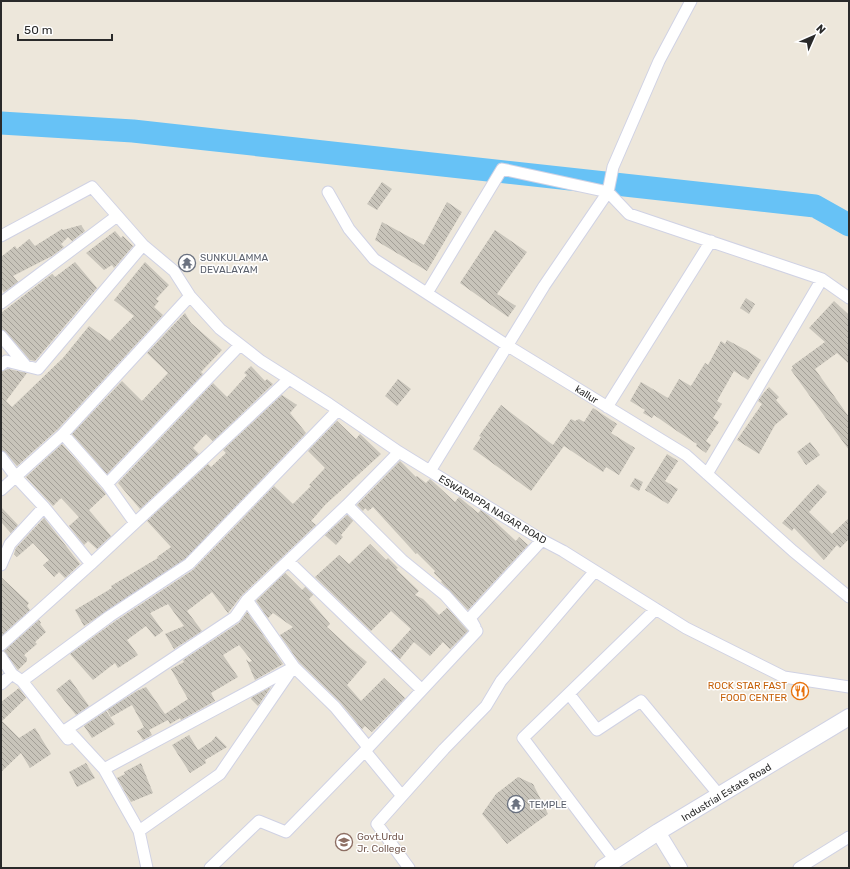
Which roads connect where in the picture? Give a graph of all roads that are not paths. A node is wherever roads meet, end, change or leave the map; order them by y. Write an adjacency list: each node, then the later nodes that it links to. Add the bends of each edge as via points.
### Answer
1 (691, 1): 3 (street, via 656,68 613,167)
2 (328, 192): 9 (street, kallur, via 349,229 374,259)
3 (608, 192): 6 (street, via 629,214); 9 (street, via 502,169); 15 (street, via 544,286)
4 (117, 216): 5 (street, ESWARAPPA NAGAR ROAD, via 92,187); 7 (street, ESWARAPPA NAGAR ROAD); 12 (street)
5 (1, 236)
6 (711, 242): 8 (street); 19 (street)
7 (143, 245): 10 (street, ESWARAPPA NAGAR ROAD, via 174,271); 17 (street, via 38,369)
8 (822, 279): 11 (street); 25 (street)
9 (427, 293): 15 (street, kallur)
10 (190, 296): 14 (street, ESWARAPPA NAGAR ROAD, via 220,329); 21 (street)
11 (849, 298)
12 (1, 303)
13 (1, 336): 17 (street)
14 (240, 344): 18 (street, ESWARAPPA NAGAR ROAD); 27 (street)
15 (508, 346): 19 (street, kallur); 24 (street)
16 (1, 365): 17 (street, via 6,361)
17 (26, 366)
18 (289, 379): 20 (street, ESWARAPPA NAGAR ROAD); 31 (street)
19 (607, 407): 25 (street, kallur, via 686,455)
20 (338, 410): 22 (street, ESWARAPPA NAGAR ROAD); 45 (street, via 189,564 110,616)
21 (63, 434): 26 (street); 27 (street)
22 (399, 452): 24 (street, ESWARAPPA NAGAR ROAD); 29 (street)
23 (1, 457): 26 (street)
24 (430, 471): 32 (street, ESWARAPPA NAGAR ROAD)
25 (707, 474): 37 (street, kallur)
26 (16, 478): 28 (street); 30 (street)
27 (107, 484): 31 (street)
28 (1, 490)
29 (348, 506): 33 (street); 40 (street, via 402,560 445,595)
30 (44, 508): 34 (street); 35 (street, via 10,544)
31 (135, 523): 34 (street)
32 (542, 540): 36 (street, ESWARAPPA NAGAR ROAD); 40 (street, via 470,618)
33 (288, 561): 38 (street); 48 (street)
34 (91, 564): 41 (street)
35 (1, 565)
36 (595, 571): 39 (street, ESWARAPPA NAGAR ROAD); 54 (street, via 501,681 486,706)
37 (849, 597)
38 (247, 600): 43 (street); 51 (street, via 235,617)
39 (656, 609): 47 (street, ESWARAPPA NAGAR ROAD, via 686,628 784,677); 49 (street)
40 (477, 631): 48 (street)
41 (1, 645)
42 (1, 657): 44 (street)
43 (294, 667): 52 (street, via 335,708); 53 (street); 56 (street, via 220,774)
44 (12, 674): 45 (street); 46 (street)
45 (22, 681): 51 (street, via 68,739)
46 (1, 684)
47 (849, 687)
48 (422, 690): 52 (street)
49 (570, 694): 55 (street, via 597,730 641,701); 59 (street, via 523,738)
50 (849, 717): 55 (main road, Industrial Estate Road)
51 (67, 729): 53 (street)
52 (367, 749): 54 (street); 61 (street, via 286,832 259,821)
53 (104, 769): 56 (street)
54 (402, 796): 62 (street, via 377,824)
55 (720, 796): 57 (main road, Industrial Estate Road)
56 (139, 831): 60 (street)
57 (658, 832): 59 (main road, Industrial Estate Road); 63 (street)
58 (849, 837): 64 (street)
59 (609, 864)
60 (147, 868)
61 (210, 868)
62 (409, 868)
63 (680, 868)
64 (799, 868)

